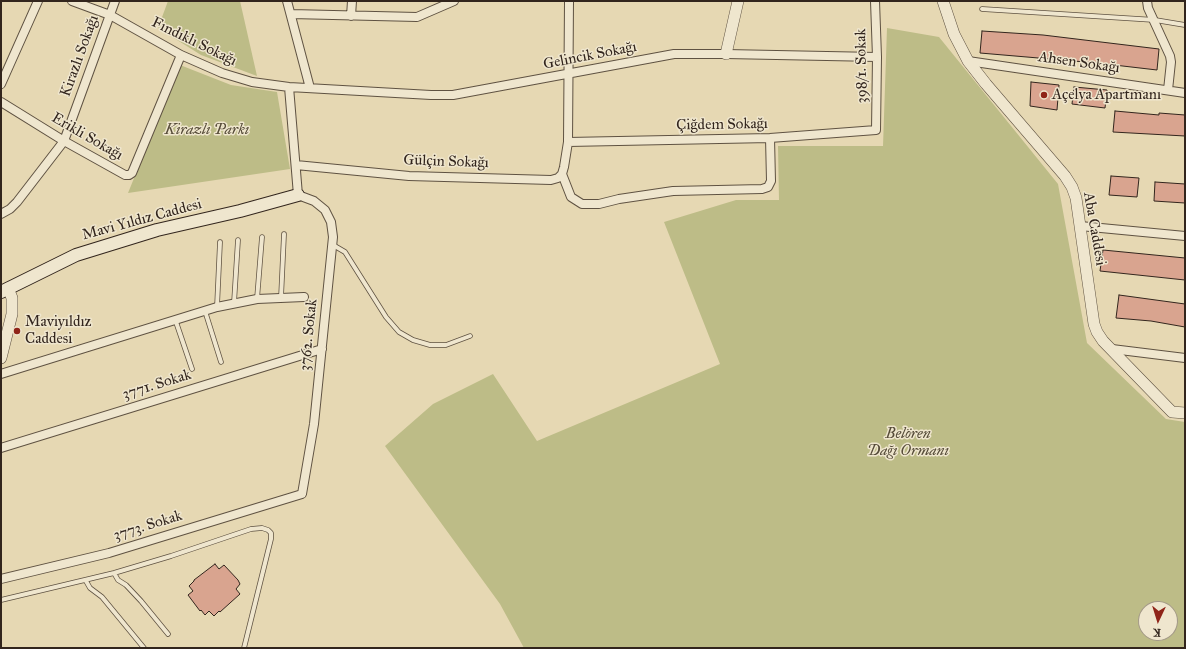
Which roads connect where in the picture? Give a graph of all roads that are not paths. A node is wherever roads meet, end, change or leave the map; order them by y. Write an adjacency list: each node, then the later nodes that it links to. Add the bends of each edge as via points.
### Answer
1 (38, 1): 23 (street)
2 (72, 1): 14 (street, Fındıklı Sokağı)
3 (115, 1): 14 (street, Kirazlı Sokağı)
4 (287, 1): 13 (street)
5 (352, 1): 15 (street)
6 (454, 1): 15 (street, via 417,17)
7 (569, 1): 22 (street)
8 (738, 1): 18 (street)
9 (874, 1): 20 (street, 398/1. Sokak)
10 (943, 1): 21 (street, Aba Caddesi, via 954,34)
11 (1147, 1): 16 (street)
12 (982, 9): 16 (lane)
13 (291, 14): 15 (street); 25 (street)
14 (110, 15): 19 (street, Fındıklı Sokağı); 31 (street, Kirazlı Sokağı)
15 (351, 16)
16 (1155, 20): 17 (lane); 26 (street, via 1170,56)
17 (1185, 24)
18 (726, 54): 20 (street, Gelincik Sokağı); 22 (street, Gelincik Sokağı, via 674,54)
19 (181, 55): 24 (street, Fındıklı Sokağı, via 239,79); 31 (street, Erikli Sokağı, via 132,173 125,175)
20 (877, 57): 29 (street, 398/1. Sokak)
21 (968, 61): 26 (street, Ahsen Sokağı); 37 (street, Aba Caddesi, via 1065,176 1076,198)
22 (569, 74): 25 (street, Gelincik Sokağı, via 453,96); 32 (street)
23 (1, 84)
24 (289, 87): 25 (street, Fındıklı Sokağı); 33 (street)
25 (310, 88)
26 (1168, 90): 27 (street, Ahsen Sokağı)
27 (1185, 93)
28 (1, 102): 31 (street, Erikli Sokağı)
29 (876, 130): 30 (street, Çiğdem Sokağı)
30 (770, 138): 32 (street, Çiğdem Sokağı); 34 (street, via 771,181 768,187 762,189 673,192 598,204 582,204 571,197)
31 (64, 142): 36 (street, Kirazlı Sokağı, via 17,202)
32 (568, 142): 34 (street)
33 (296, 165): 34 (street, Gülçin Sokağı, via 409,176 551,180); 35 (street)
34 (562, 174)
35 (298, 195): 43 (street, 3762. Sokak, via 314,201 325,210 331,222); 44 (main road, Mavi Yıldız Caddesi, via 157,230 76,254)
36 (1, 214)
37 (1080, 226): 39 (street); 54 (street, Aba Caddesi, via 1094,324 1097,332)
38 (284, 234): 46 (lane)
39 (1185, 236)
40 (262, 237): 47 (lane)
41 (238, 240): 48 (lane)
42 (220, 242): 49 (lane)
43 (333, 245): 52 (lane, via 345,252 386,317 399,332 430,345 446,345); 53 (street, 3762. Sokak)
44 (5, 290): 55 (street, via 12,298 12,314)
45 (304, 297): 46 (street)
46 (281, 298): 47 (street)
47 (257, 299): 48 (street)
48 (234, 304): 49 (street)
49 (216, 307): 50 (street)
50 (205, 311): 51 (street); 57 (lane)
51 (175, 320): 58 (lane); 59 (street)
52 (470, 336)
53 (322, 349): 61 (street, 3771. Sokak); 62 (street, 3762. Sokak, via 314,424)
54 (1112, 349): 56 (street); 60 (street, Aba Caddesi, via 1172,412)
55 (1, 358)
56 (1185, 358)
57 (221, 362)
58 (192, 370)
59 (1, 374)
60 (1185, 414)
61 (1, 448)
62 (302, 494): 64 (street, 3773. Sokak, via 109,553)
63 (114, 573): 65 (lane); 67 (lane); 69 (lane, via 251,529 268,530 271,539)
64 (1, 579)
65 (86, 581): 66 (lane); 68 (lane)
66 (1, 600)
67 (168, 634)
68 (144, 648)
69 (244, 648)

